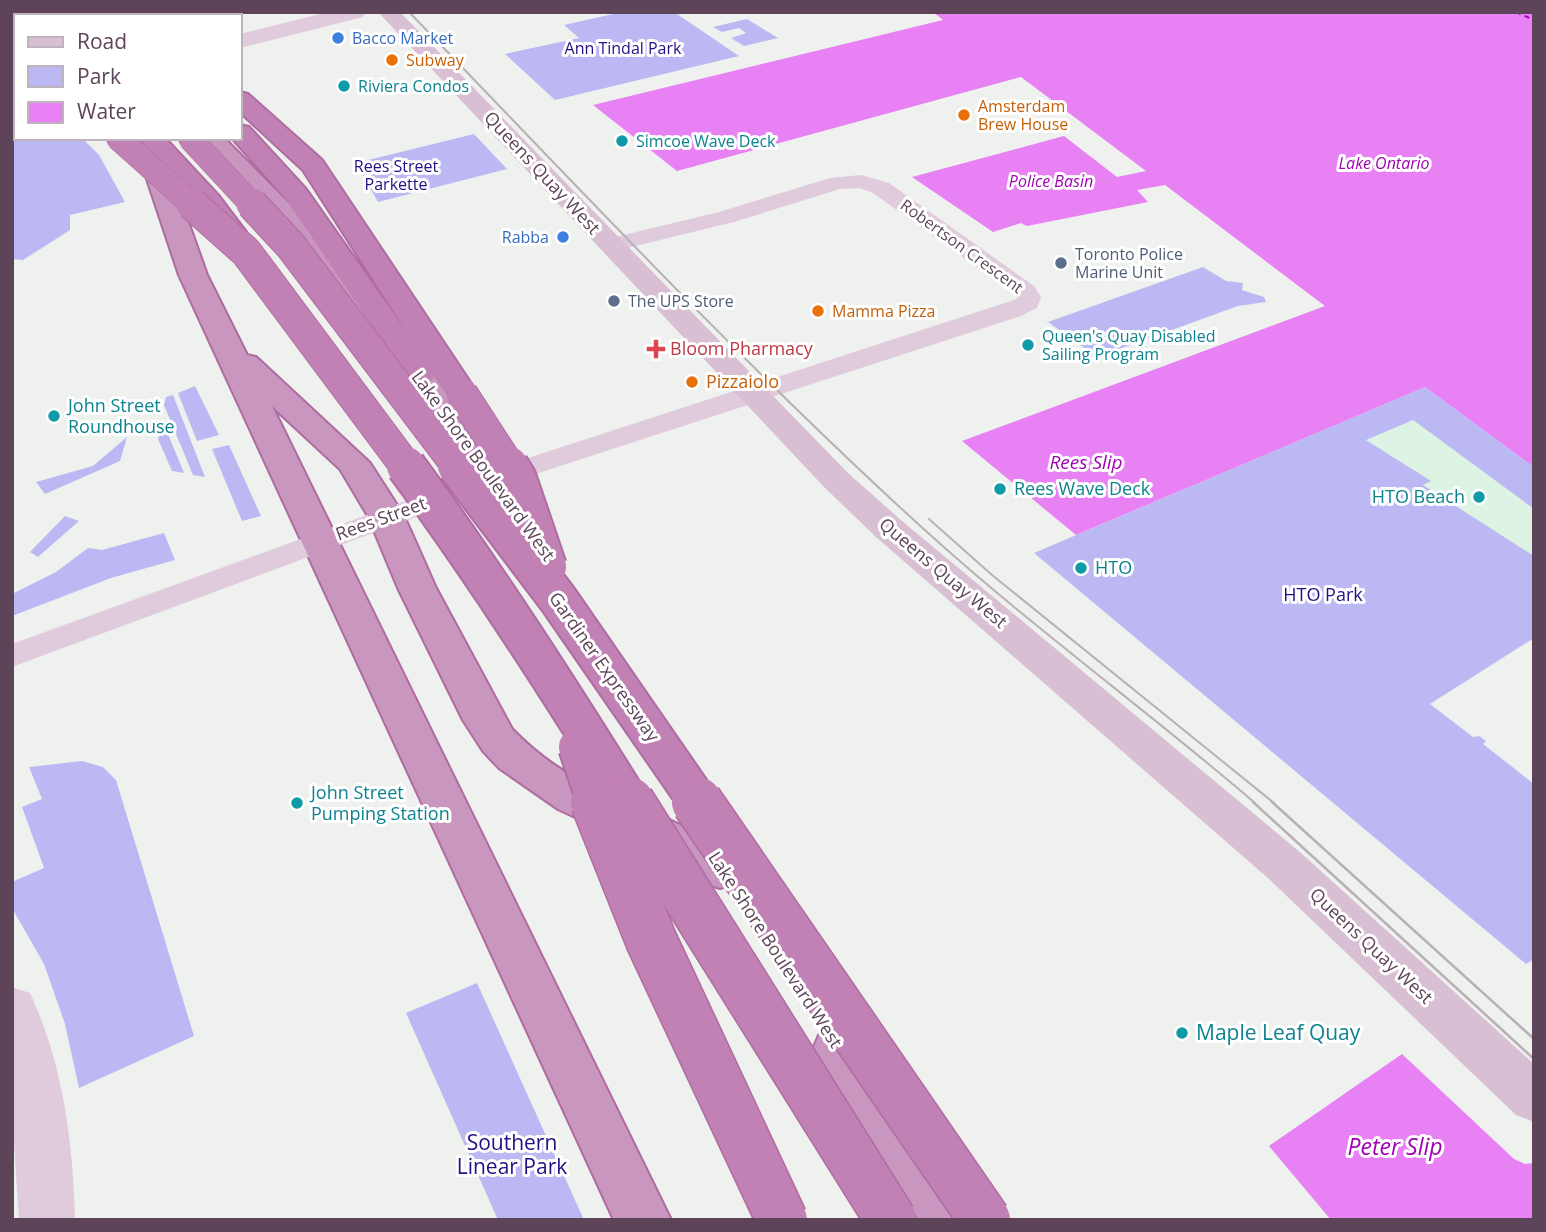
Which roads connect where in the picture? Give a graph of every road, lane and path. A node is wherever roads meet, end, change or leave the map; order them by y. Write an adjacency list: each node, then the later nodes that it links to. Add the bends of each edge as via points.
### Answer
1 (355, 12): 3 (street)
2 (388, 12): 11 (main road, Queens Quay West)
3 (242, 40)
4 (242, 101): 19 (highway, bridge, via 313,165 517,480)
5 (120, 140): 12 (highway, bridge)
6 (132, 140): 13 (highway, via 155,165 193,275)
7 (153, 140): 12 (highway, bridge, via 209,201)
8 (192, 140): 19 (highway, Gardiner Expressway, bridge, via 291,246)
9 (212, 140): 15 (highway, Lake Shore Boulevard West, via 313,244)
10 (248, 141): 15 (highway, via 296,194)
11 (611, 245): 14 (main road, Queens Quay West); 14 (street, Robertson Crescent, via 838,183 871,183 1029,297 1028,303 1012,311)
12 (246, 252): 21 (highway, bridge, via 448,523)
13 (229, 348): 17 (highway, via 353,463); 18 (highway)
14 (755, 396): 16 (street, Rees Street); 24 (main road, Queens Quay West, via 889,529 1285,866)
15 (449, 416): 16 (highway, Lake Shore Boulevard West)
16 (495, 478): 17 (street, Rees Street); 22 (highway, Lake Shore Boulevard West, via 599,628)
17 (386, 516): 18 (street, Rees Street); 22 (highway, via 484,720 510,756 602,814 640,827)
18 (320, 542): 20 (street, Rees Street); 26 (highway)
19 (558, 599): 30 (highway, Gardiner Expressway, bridge)
20 (12, 656)
21 (557, 686): 27 (highway, bridge, via 607,833 651,940); 28 (highway, bridge)
22 (719, 870): 29 (highway, Lake Shore Boulevard West)
23 (12, 1008): 25 (street, via 33,1070 47,1159)
24 (1534, 1098)
25 (47, 1220)
26 (643, 1220)
27 (782, 1220)
28 (891, 1220)
29 (951, 1220)
30 (985, 1220)

